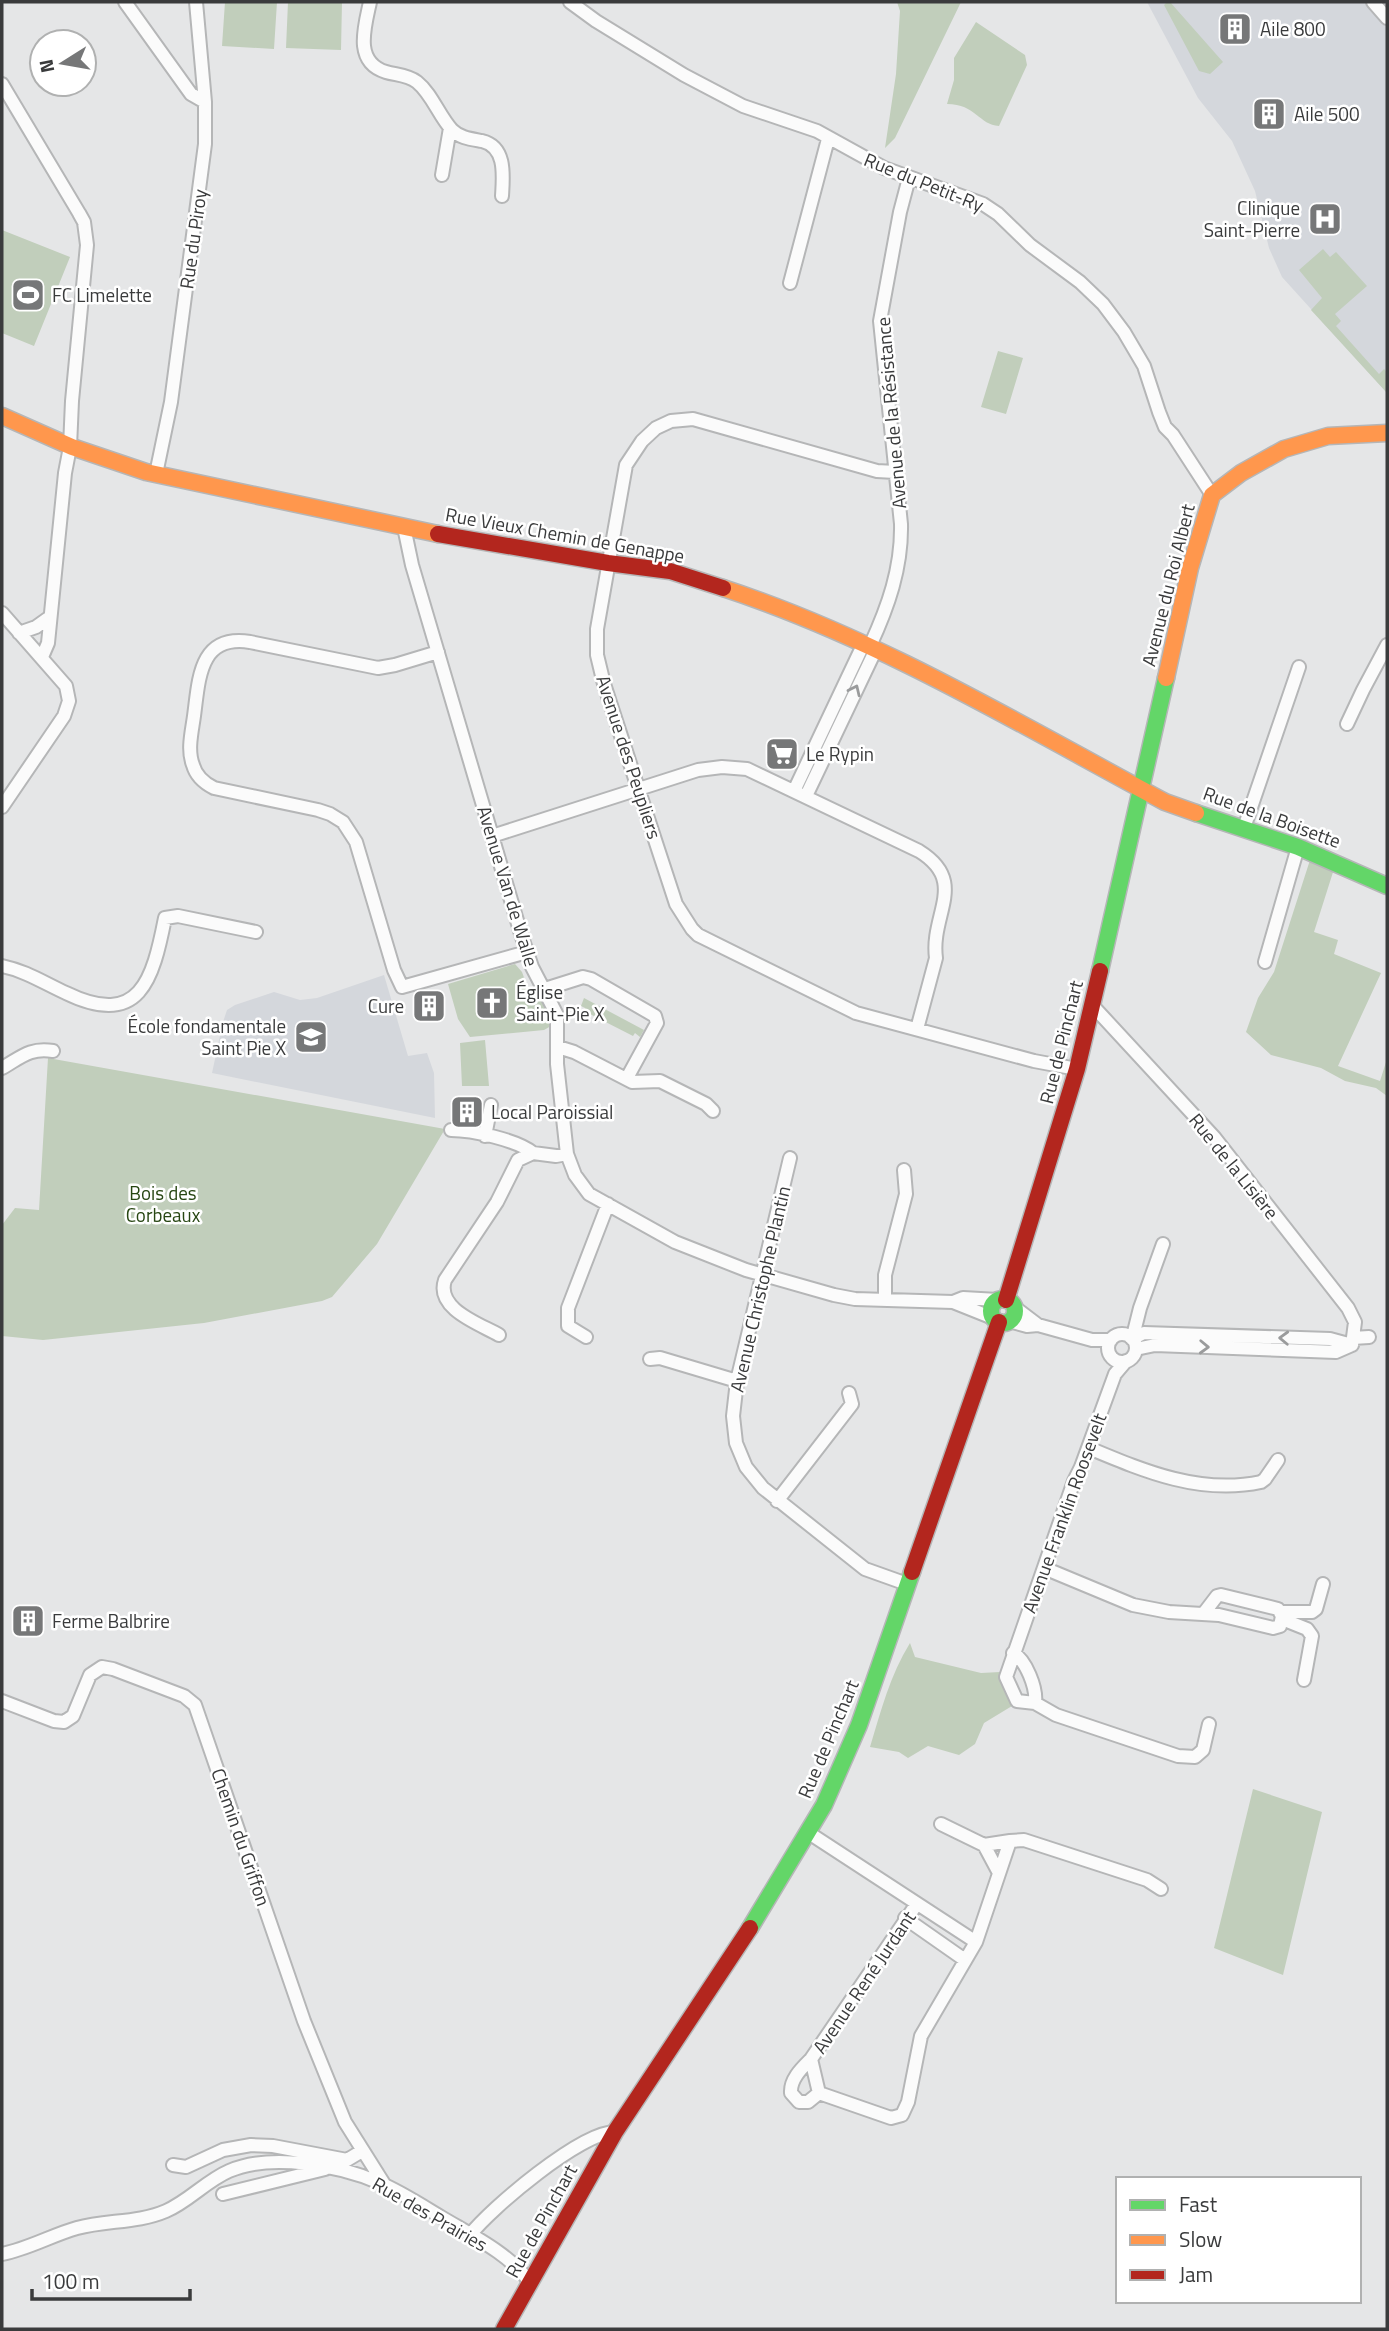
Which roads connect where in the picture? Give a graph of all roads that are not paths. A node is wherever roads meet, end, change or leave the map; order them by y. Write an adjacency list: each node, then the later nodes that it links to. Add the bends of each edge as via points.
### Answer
1 (125, 2): 8 (street, via 191,93)
2 (196, 2): 8 (street, Rue du Piroy)
3 (370, 2): 9 (street, via 363,38 370,60 382,71 417,82)
4 (570, 2): 10 (street, Rue du Petit-Ry, via 709,90)
5 (1375, 4): 6 (street)
6 (1387, 18)
7 (2, 84): 17 (street, via 74,204 86,233)
8 (205, 102): 19 (street, Rue du Piroy, via 201,180 171,402)
9 (450, 128): 11 (street); 13 (street, via 495,149 501,157)
10 (828, 139): 12 (street, Rue du Petit-Ry); 14 (street)
11 (442, 174)
12 (909, 178): 18 (street, Avenue de la Résistance, via 880,314); 20 (street, Rue du Petit-Ry, via 983,204 1103,304 1144,366 1165,427)
13 (502, 197)
14 (790, 283)
15 (2, 416): 17 (main road, Rue Vieux Chemin de Genappe)
16 (1387, 433): 20 (main road, Avenue du Roi Albert, via 1328,436 1284,449)
17 (70, 447): 19 (main road, Rue Vieux Chemin de Genappe); 24 (street)
18 (895, 472): 22 (street, Avenue des Peupliers, via 877,471 692,419 671,421 642,441 626,465); 27 (street, Avenue de la Résistance, via 901,524 899,560 890,598)
19 (156, 474): 21 (main road, Rue Vieux Chemin de Genappe)
20 (1212, 495): 32 (main road, Avenue du Roi Albert, via 1190,568)
21 (404, 527): 22 (main road, Rue Vieux Chemin de Genappe); 28 (street, Avenue Van de Walle)
22 (608, 563): 27 (main road, Rue Vieux Chemin de Genappe, via 670,571 755,599); 33 (street, Avenue des Peupliers, via 597,655)
23 (2, 613): 25 (street)
24 (50, 617): 25 (street); 29 (street)
25 (19, 633): 29 (street)
26 (1387, 645): 31 (street)
27 (870, 646): 32 (main road, Rue Vieux Chemin de Genappe); 34 (street, Avenue de la Résistance)
28 (438, 652): 37 (street, Avenue Van de Walle); 41 (street, via 378,668 250,642 225,643 211,652 202,667 192,765 214,788 318,810 343,822 356,842 402,987)
29 (42, 657): 35 (street, via 66,686 69,705)
30 (1299, 667): 36 (street)
31 (1348, 724)
32 (1142, 790): 36 (main road, Rue de la Boisette); 45 (main road, Rue de Pinchart)
33 (639, 791): 34 (street, via 698,770 722,768 747,769); 37 (street); 46 (street, Avenue des Peupliers, via 677,904 698,935 843,1007)
34 (800, 794): 46 (street, via 919,850 942,870 946,889 936,958)
35 (2, 807)
36 (1244, 828): 38 (main road, Rue de la Boisette)
37 (492, 836): 41 (street, Avenue Van de Walle)
38 (1298, 847): 39 (main road, Rue de la Boisette); 42 (street)
39 (1387, 886)
40 (256, 932): 43 (street, via 178,916 165,918 157,961 133,998 120,1004 92,1003 31,974)
41 (527, 952): 44 (street, Avenue Van de Walle)
42 (1265, 962)
43 (2, 966)
44 (545, 989): 47 (street, Avenue Van de Walle, via 557,1015); 51 (street, via 583,977 655,1016 657,1023)
45 (1092, 1005): 50 (main road, Rue de Pinchart); 69 (street, Rue de la Lisière, via 1214,1137 1348,1308 1355,1322)
46 (917, 1029): 50 (street, Avenue des Peupliers)
47 (558, 1047): 51 (street); 57 (street, Avenue Van de Walle)
48 (53, 1051): 49 (street, via 34,1050)
49 (2, 1068)
50 (1077, 1069): 65 (main road, Rue de Pinchart)
51 (627, 1078): 53 (street, via 660,1081)
52 (491, 1105): 55 (street)
53 (713, 1111)
54 (451, 1130): 55 (street)
55 (485, 1136): 56 (street, via 517,1143)
56 (533, 1153): 57 (street); 66 (street, via 518,1160 443,1286 455,1310)
57 (568, 1154): 60 (street, Avenue Van de Walle, via 581,1185)
58 (790, 1158): 62 (street, Avenue Christophe Plantin)
59 (904, 1170): 63 (street, via 906,1194 885,1275)
60 (608, 1204): 62 (street, Avenue Van de Walle, via 675,1242); 67 (street, via 568,1308 568,1326)
61 (1163, 1244): 70 (street, Avenue Franklin Roosevelt, via 1134,1332)
62 (764, 1274): 63 (street, Avenue Van de Walle, via 834,1295); 72 (street, Avenue Christophe Plantin)
63 (885, 1300): 64 (street, Avenue Van de Walle)
64 (953, 1302): 65 (street, Avenue Van de Walle); 65 (street, Avenue Van de Walle, via 963,1298)
65 (1003, 1311): 70 (street, via 1027,1326); 78 (main road, Rue de Pinchart)
66 (499, 1335)
67 (586, 1337)
68 (1369, 1337): 69 (street)
69 (1352, 1341): 70 (street, via 1336,1352)
70 (1125, 1345): 74 (street, Avenue Franklin Roosevelt)
71 (650, 1359): 72 (street)
72 (737, 1381): 76 (street, Avenue Christophe Plantin, via 733,1416 738,1449 757,1481)
73 (849, 1393): 76 (street, via 852,1404)
74 (1089, 1448): 75 (street, via 1152,1474 1221,1486 1261,1482); 77 (street, Avenue Franklin Roosevelt)
75 (1278, 1460)
76 (777, 1502): 78 (street, Avenue Christophe Plantin, via 865,1569)
77 (1044, 1568): 80 (street, via 1133,1605); 82 (street, Avenue Franklin Roosevelt)
78 (907, 1584): 88 (main road, Rue de Pinchart, via 859,1725)
79 (1322, 1584): 81 (street, via 1316,1609)
80 (1204, 1613): 81 (street, via 1273,1628 1280,1626); 81 (street, via 1221,1595)
81 (1282, 1616): 83 (street, via 1312,1636)
82 (1013, 1653): 85 (street, via 1023,1663); 85 (street, Avenue Franklin Roosevelt, via 1006,1673 1014,1697)
83 (1304, 1680)
84 (2, 1701): 100 (street, Chemin du Griffon, via 64,1721 73,1716 90,1675 103,1667 184,1696 195,1705 304,2021 345,2122)
85 (1035, 1703): 86 (street, via 1056,1715 1178,1756 1195,1757 1203,1750)
86 (1209, 1724)
87 (941, 1824): 90 (street)
88 (809, 1833): 93 (street, Avenue René Jurdant); 99 (main road, Rue de Pinchart)
89 (1010, 1841): 90 (street); 91 (street, Avenue René Jurdant); 92 (street, via 1024,1840 1147,1880)
90 (984, 1845): 91 (street)
91 (999, 1873): 95 (street, Avenue René Jurdant)
92 (1161, 1889)
93 (916, 1905): 94 (street, Avenue René Jurdant); 95 (street, Avenue René Jurdant)
94 (905, 1919): 96 (street); 97 (street, Avenue René Jurdant)
95 (976, 1942): 96 (street, Avenue René Jurdant)
96 (965, 1960): 98 (street, Avenue René Jurdant, via 921,2036 902,2115 891,2118)
97 (811, 2059): 98 (street, Avenue René Jurdant); 98 (street, Avenue René Jurdant, via 795,2079 791,2093 802,2102)
98 (819, 2094)
99 (615, 2133): 105 (street, Rue de Pinchart, via 584,2141 497,2207); 107 (main road, Rue de Pinchart)
100 (362, 2151): 101 (street, via 347,2160 251,2145 223,2150 186,2167); 103 (street, Chemin du Griffon)
101 (173, 2165)
102 (331, 2168): 103 (street, Rue des Prairies); 104 (street); 106 (street, Rue des Prairies, via 274,2162 239,2167 161,2213 78,2228)
103 (384, 2184): 105 (street, Rue des Prairies)
104 (223, 2194)
105 (470, 2235): 107 (street, Rue des Prairies, via 522,2271)
106 (2, 2254)
107 (530, 2283): 108 (main road, Rue de Pinchart)
108 (504, 2329)

